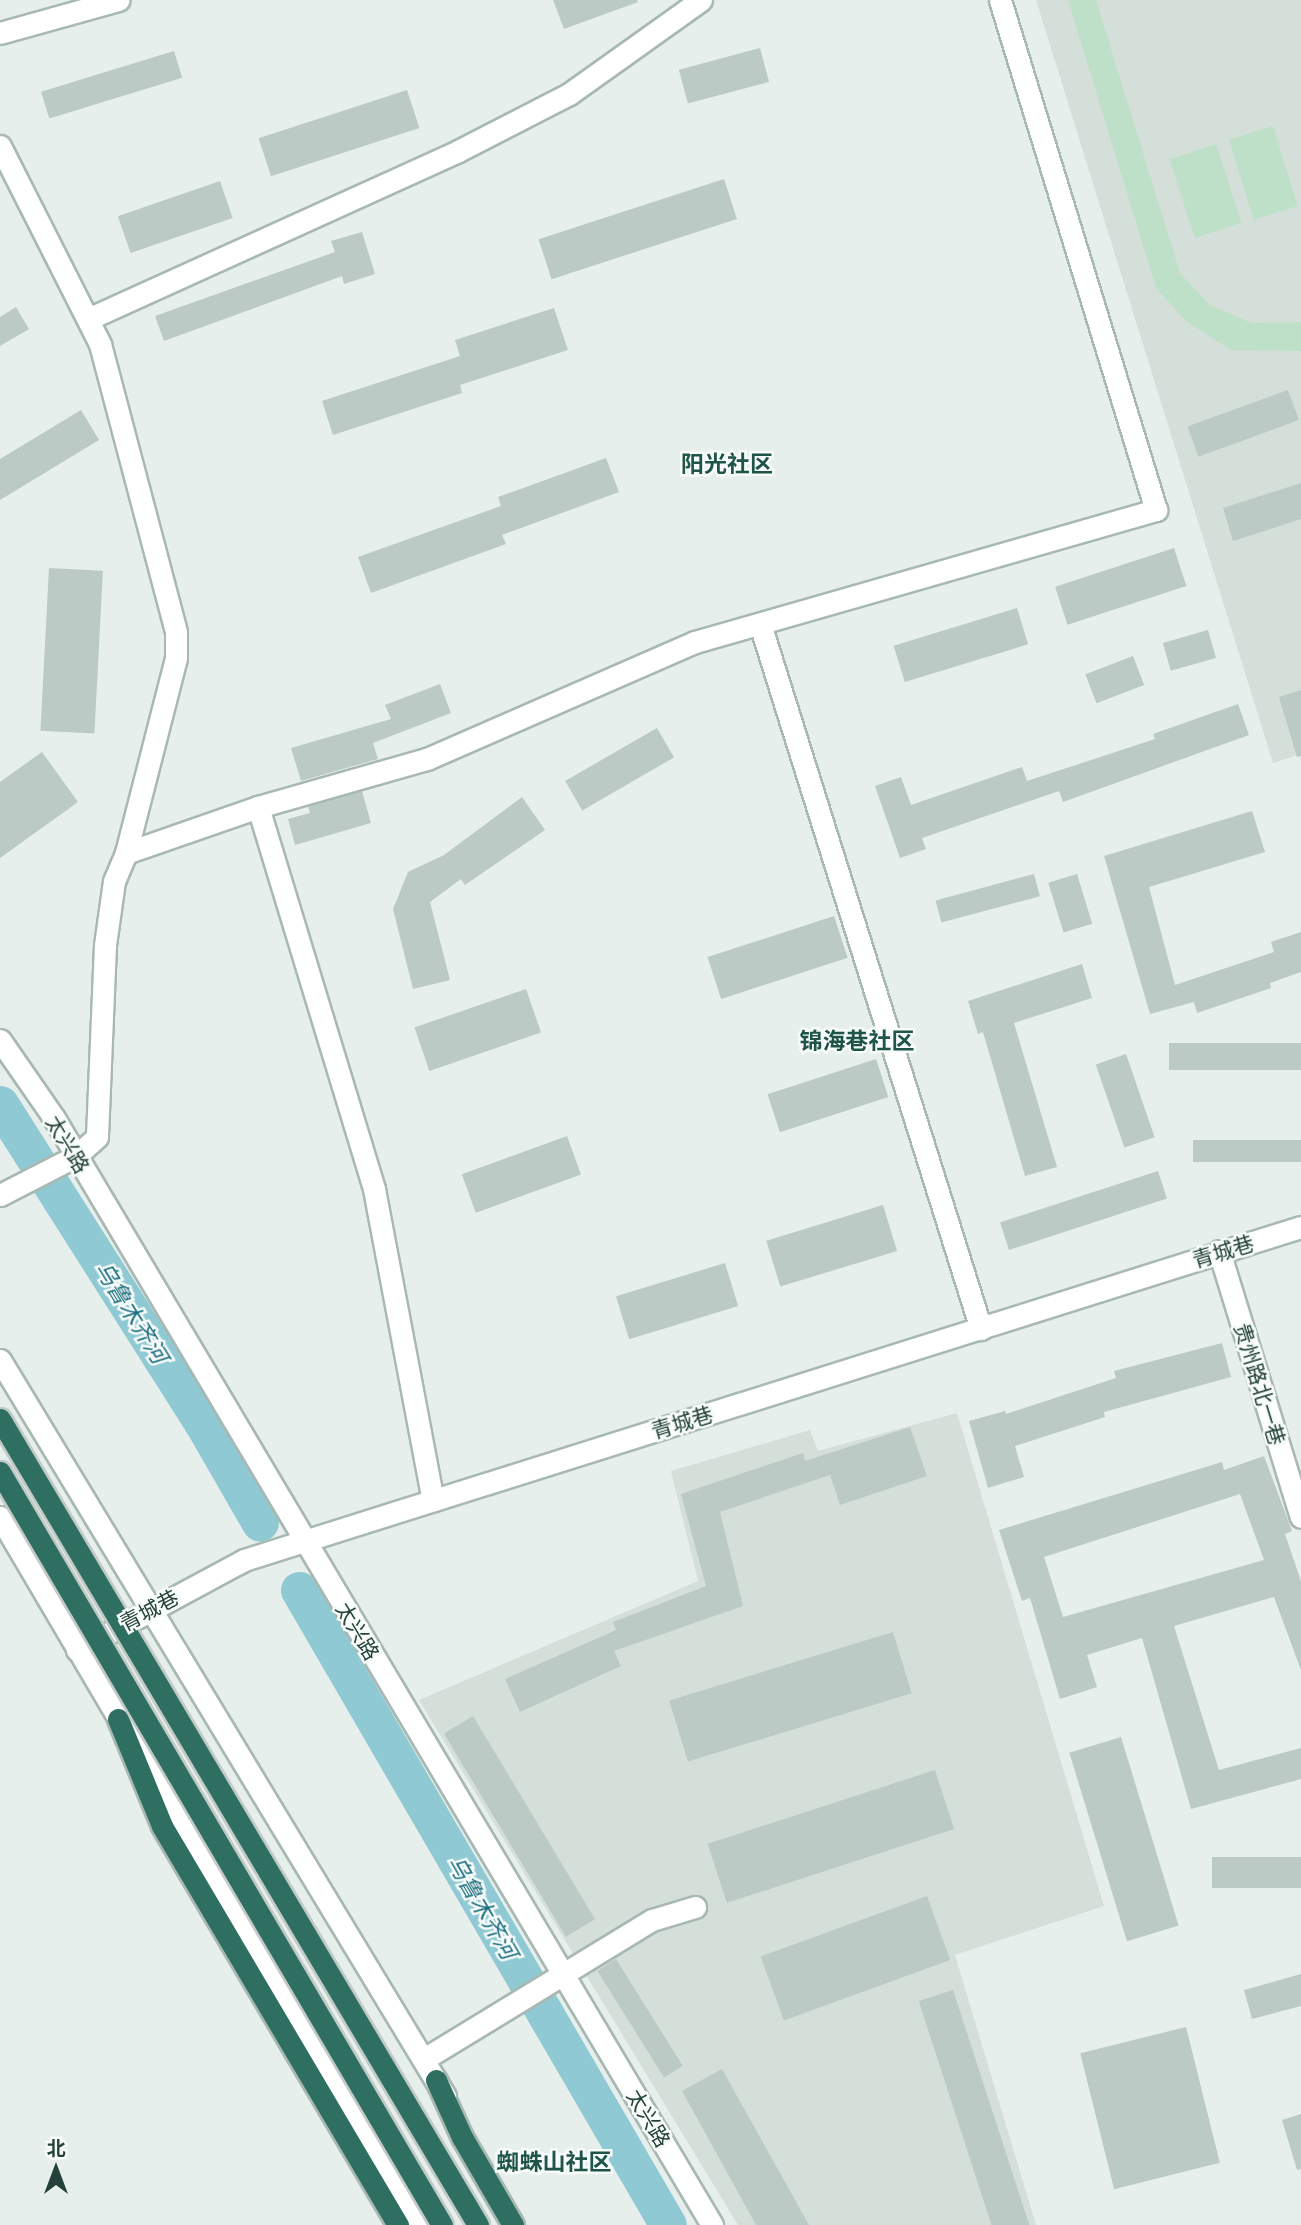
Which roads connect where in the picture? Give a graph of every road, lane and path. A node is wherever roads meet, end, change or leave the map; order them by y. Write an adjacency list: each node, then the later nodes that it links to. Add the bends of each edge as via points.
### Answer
1 (118, 0): 4 (street)
2 (701, 0): 6 (street, via 569,94 458,151)
3 (1000, 0): 7 (street, via 1156,510)
4 (0, 33)
5 (0, 146): 6 (street)
6 (88, 319): 9 (street, via 100,344 176,632 176,658)
7 (760, 624): 8 (street, via 695,642 427,759); 15 (street)
8 (258, 807): 9 (street); 19 (street, via 374,1189)
9 (126, 853): 11 (street, via 114,881 105,945 97,1137)
10 (0, 1040): 11 (street, 太兴路)
11 (76, 1156): 12 (street); 22 (street, 太兴路)
12 (0, 1195)
13 (1301, 1227): 14 (street, 青城巷)
14 (1219, 1251): 15 (street, 青城巷); 21 (street, 贵州路北一巷)
15 (981, 1329): 19 (street, 青城巷)
16 (0, 1360): 23 (street)
17 (0, 1419): 33 (highway, bridge)
18 (0, 1472): 32 (highway, bridge)
19 (433, 1500): 22 (street, 青城巷)
20 (0, 1517): 24 (street)
21 (1301, 1517)
22 (304, 1540): 23 (street, 青城巷, via 244,1560); 27 (street, 太兴路)
23 (151, 1608): 24 (street, 青城巷); 28 (street)
24 (77, 1650): 25 (street)
25 (118, 1720): 30 (highway, via 162,1826); 31 (street)
26 (695, 1907): 27 (street, via 652,1920)
27 (557, 1979): 28 (street); 36 (street, 太兴路)
28 (424, 2059): 29 (street)
29 (436, 2080): 34 (highway, via 462,2137); 35 (street)
30 (398, 2225)
31 (417, 2225)
32 (442, 2225)
33 (478, 2225)
34 (513, 2225)
35 (521, 2225)
36 (712, 2225)

